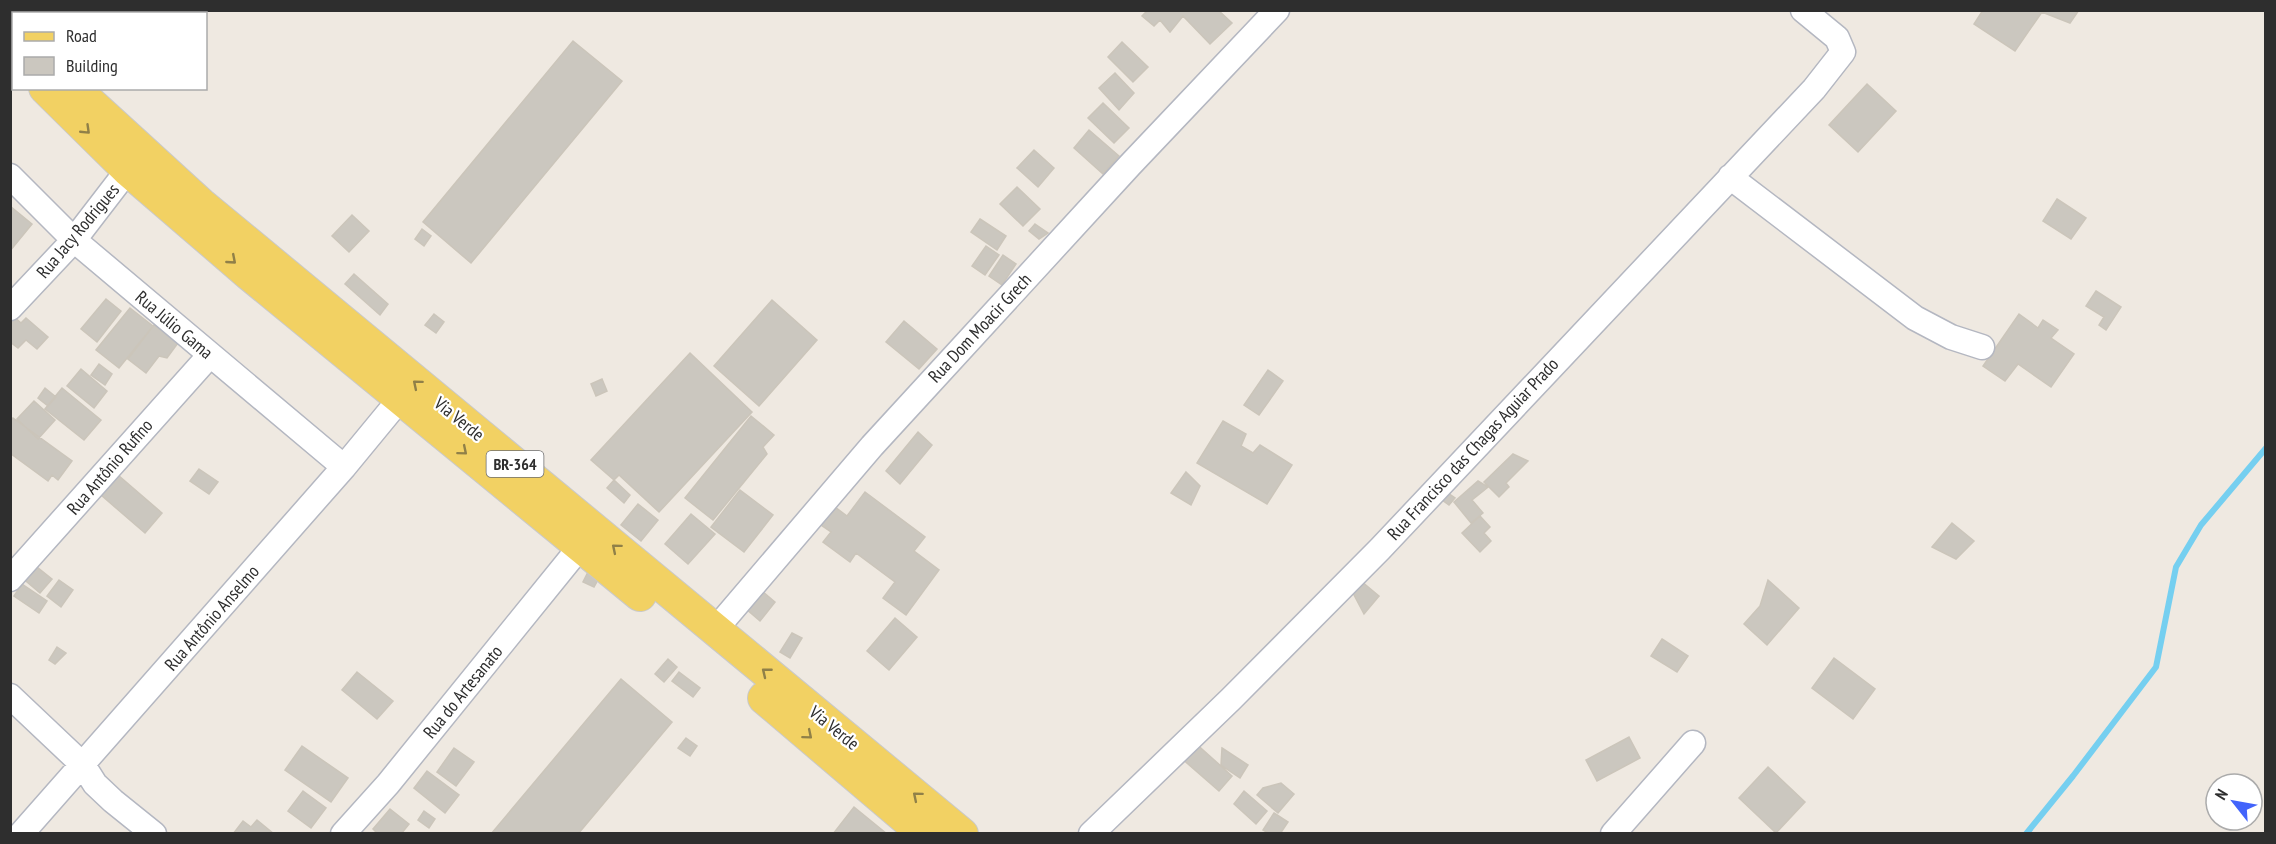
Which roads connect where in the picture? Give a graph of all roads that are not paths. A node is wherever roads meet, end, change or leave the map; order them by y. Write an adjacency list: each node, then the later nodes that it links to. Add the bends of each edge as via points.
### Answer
1 (1277, 10): 16 (street, Rua Dom Moacir Grech, via 872,446)
2 (1803, 10): 7 (street, Rua Francisco das Chagas Aguiar Prado, via 1837,38 1843,52 1814,89)
3 (48, 90): 5 (main road, Via Verde / BR-364, one-way to 5)
4 (76, 90): 5 (main road, Via Verde / BR-364)
5 (135, 160): 8 (street, Rua Jacy Rodrigues); 12 (main road, Via Verde / BR-364, one-way to 12, via 250,275); 16 (main road, Via Verde / BR-364, one-way to 5, via 293,278 201,204)
6 (10, 176): 8 (street, Rua Júlio Gama)
7 (1730, 177): 10 (street, via 1915,318 1951,337); 25 (street, Rua Francisco das Chagas Aguiar Prado, via 1380,549)
8 (74, 240): 9 (street, Rua Jacy Rodrigues); 11 (street, Rua Júlio Gama)
9 (10, 308)
10 (1982, 347)
11 (210, 355): 13 (street, Rua Júlio Gama); 15 (street, Rua Antônio Rufino)
12 (400, 399): 13 (street, Rua Antônio Anselmo); 14 (main road, Via Verde / BR-364, one-way to 14)
13 (344, 467): 19 (street, Rua Antônio Anselmo)
14 (580, 547): 22 (street, Rua do Artesanato); 23 (main road, Via Verde / BR-364, one-way to 23, via 693,637)
15 (10, 579)
16 (715, 630): 24 (main road, Via Verde / BR-364, one-way to 16)
17 (10, 696): 19 (street)
18 (1693, 743): 26 (street)
19 (83, 765): 20 (street, Rua Antônio Anselmo); 21 (street, via 113,801)
20 (21, 834)
21 (154, 834)
22 (343, 834)
23 (924, 834)
24 (962, 834)
25 (1091, 834)
26 (1612, 834)

